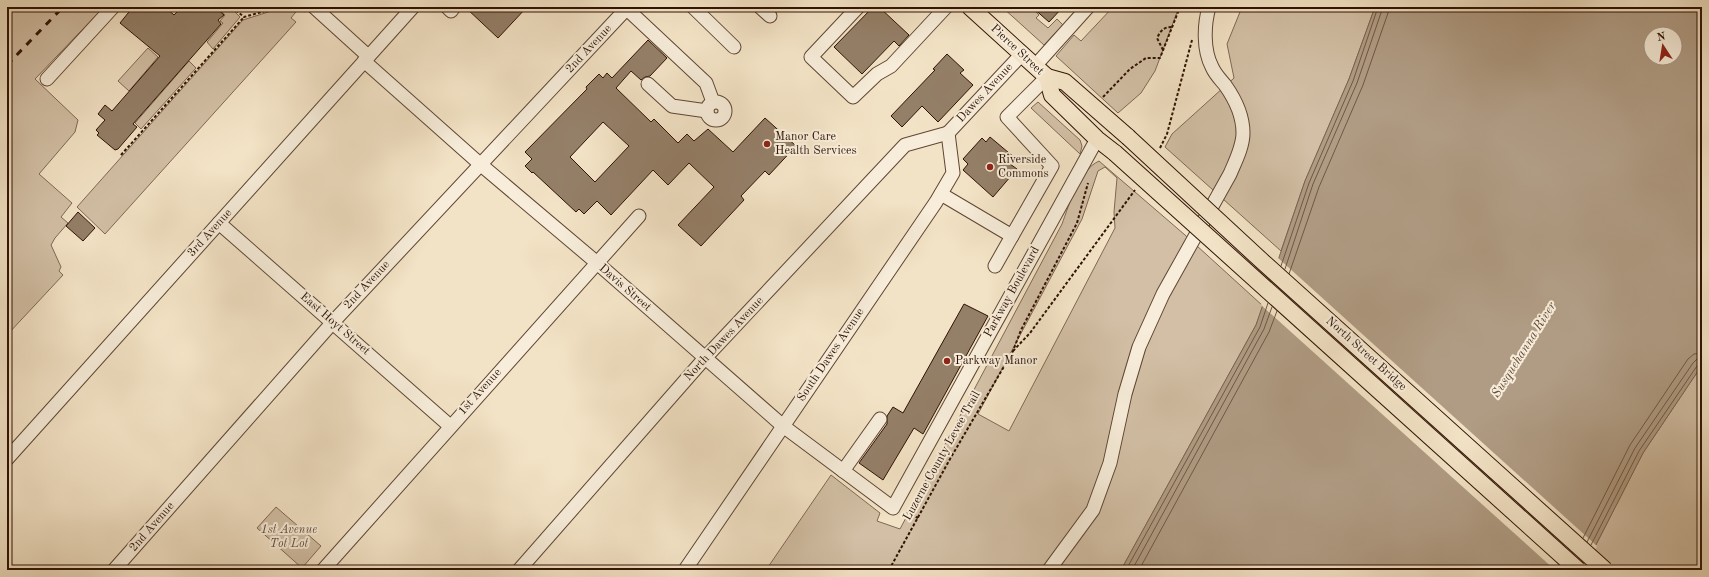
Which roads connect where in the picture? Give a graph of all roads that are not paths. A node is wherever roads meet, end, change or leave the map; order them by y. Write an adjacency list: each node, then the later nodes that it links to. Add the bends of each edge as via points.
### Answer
1 (113, 7): 18 (street)
2 (314, 7): 15 (street, Davis Street)
3 (414, 7): 15 (street, 3rd Avenue)
4 (447, 7): 5 (street, via 451,11)
5 (454, 7)
6 (693, 7): 13 (street)
7 (858, 7): 8 (street, via 811,57 853,97 877,74 891,66)
8 (946, 7)
9 (970, 7): 14 (main road, Pierce Street)
10 (1088, 7): 16 (street)
11 (1209, 7): 43 (street, via 1205,22 1207,52 1212,67 1230,92 1241,117 1243,134 1239,154 1163,294 1139,347 1125,394 1110,463 1093,510)
12 (627, 8): 19 (street, via 706,83 710,107 672,106); 24 (street, 2nd Avenue)
13 (734, 47)
14 (1022, 54): 16 (main road, Pierce Street); 20 (street, Dawes Avenue)
15 (366, 58): 24 (street, Davis Street); 27 (street, 3rd Avenue)
16 (1035, 66): 17 (main road, Pierce Street)
17 (1047, 77): 21 (main road, Pierce Street, via 1065,82); 22 (main road, Pierce Street, via 1052,95); 28 (street, via 1007,117 1052,166)
18 (47, 79)
19 (648, 84)
20 (948, 133): 25 (street, South Dawes Avenue, via 953,173); 32 (street, North Dawes Avenue, via 905,146)
21 (1128, 137): 45 (main road, North Street Bridge, bridge)
22 (1097, 139): 23 (main road, Pierce Street); 38 (street, Parkway Boulevard)
23 (1115, 153): 44 (main road, North Street Bridge, bridge)
24 (480, 164): 29 (street, Davis Street); 31 (street, 2nd Avenue)
25 (941, 194): 28 (street); 35 (street, South Dawes Avenue)
26 (639, 216): 29 (street, 1st Avenue)
27 (219, 223): 31 (street, East Hoyt Street); 36 (street, 3rd Avenue)
28 (1012, 236): 30 (street)
29 (596, 262): 32 (street, Davis Street); 34 (street, 1st Avenue)
30 (995, 266)
31 (333, 322): 34 (street, East Hoyt Street); 39 (street, 2nd Avenue)
32 (705, 358): 35 (street, Davis Street); 41 (street, North Dawes Avenue)
33 (880, 419): 37 (street)
34 (450, 426): 40 (street, 1st Avenue)
35 (783, 426): 37 (street, Davis Street); 42 (street, South Dawes Avenue)
36 (7, 459)
37 (843, 471): 38 (street, Davis Street)
38 (893, 508)
39 (114, 570)
40 (323, 570)
41 (518, 570)
42 (685, 570)
43 (1049, 570)
44 (1578, 570)
45 (1605, 570)

